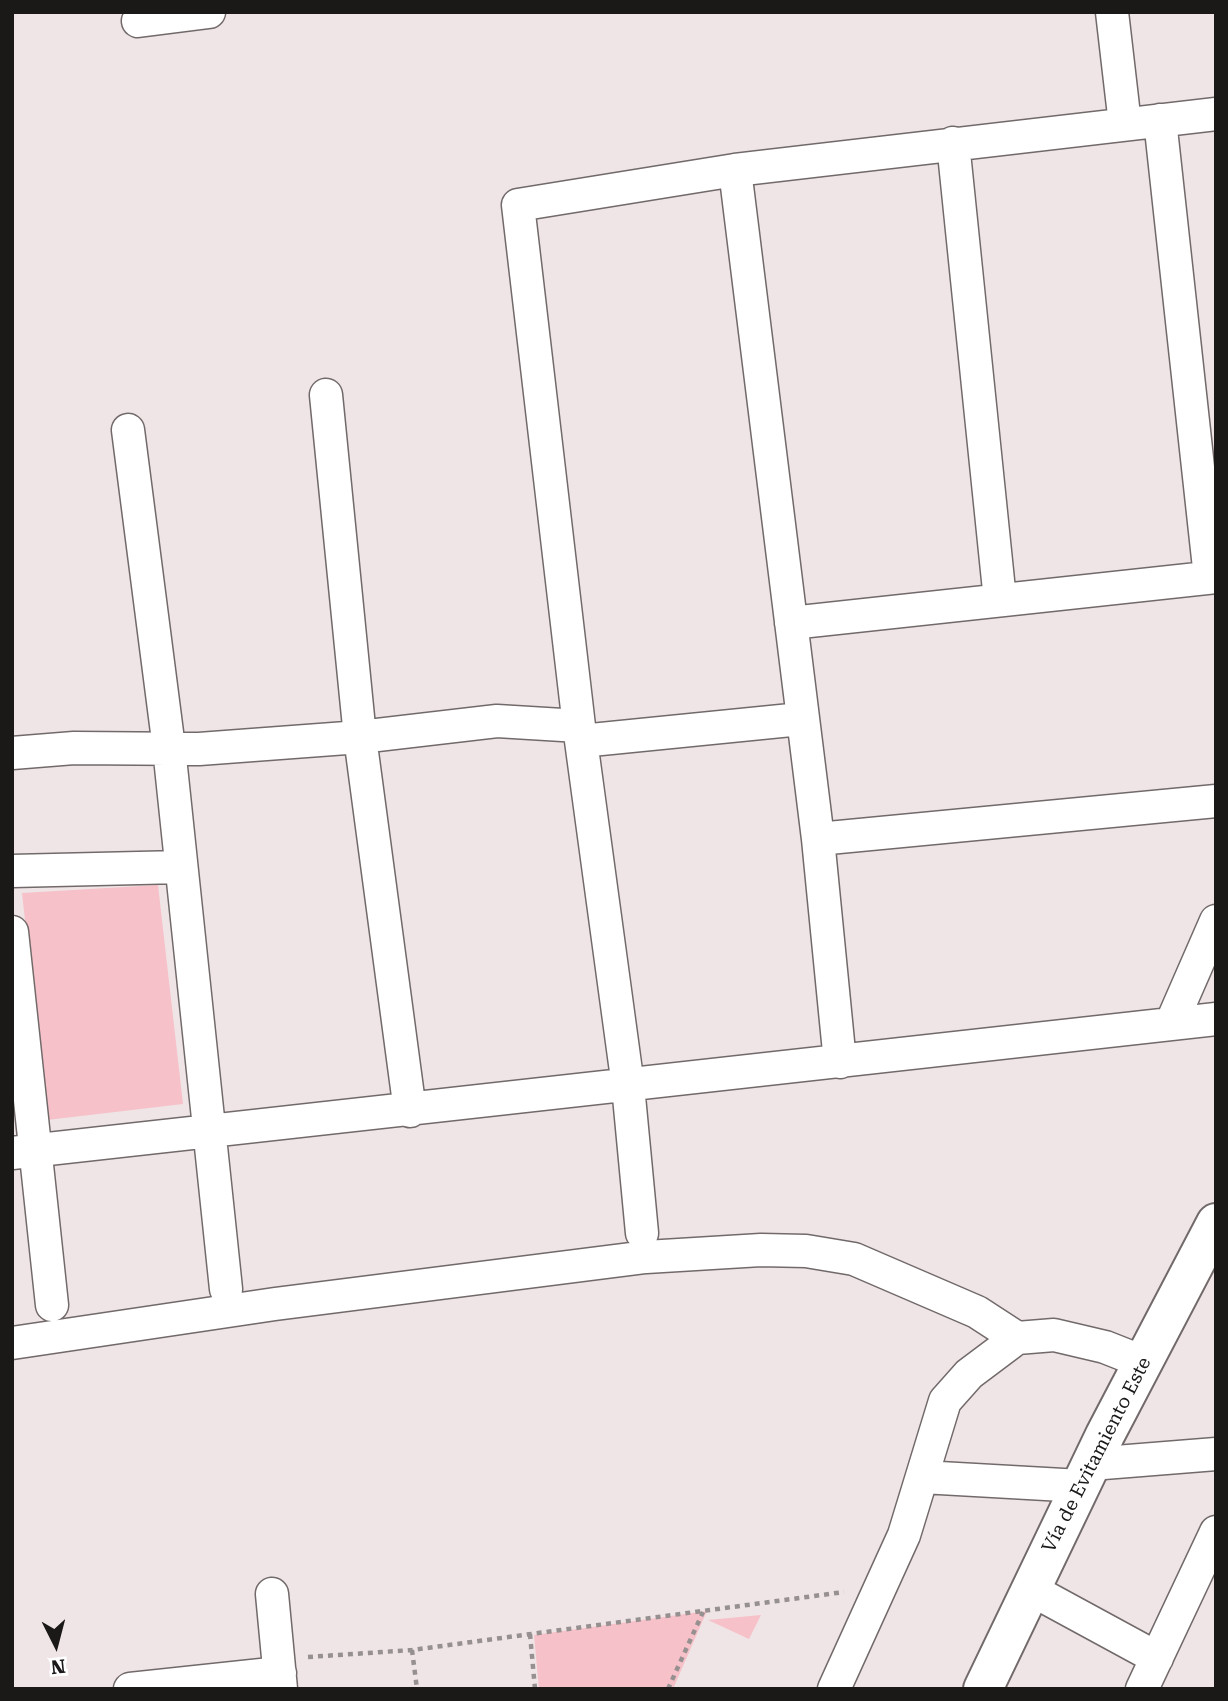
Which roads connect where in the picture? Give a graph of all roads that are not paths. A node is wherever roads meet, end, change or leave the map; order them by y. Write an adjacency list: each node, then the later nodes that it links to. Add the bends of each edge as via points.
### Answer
1 (209, 12): 3 (street)
2 (1112, 12): 6 (street)
3 (138, 21)
4 (1216, 114): 5 (street)
5 (1160, 120): 6 (street); 11 (street)
6 (1125, 124): 7 (street)
7 (953, 143): 8 (street); 12 (street)
8 (735, 170): 13 (street); 15 (street, via 518,205)
9 (326, 395): 16 (street)
10 (128, 430): 17 (street)
11 (1213, 577): 12 (street)
12 (1000, 600): 13 (street)
13 (791, 623): 14 (street)
14 (802, 719): 15 (street); 20 (street)
15 (580, 734): 16 (street, via 497,721); 28 (street)
16 (360, 737): 17 (street); 29 (street)
17 (169, 748): 18 (street); 21 (street)
18 (12, 753)
19 (1216, 801): 20 (street)
20 (818, 839): 27 (street)
21 (181, 867): 22 (street); 30 (street)
22 (12, 872)
23 (1216, 921): 26 (street)
24 (12, 932): 31 (street)
25 (1216, 1019): 26 (street)
26 (1171, 1024): 27 (street)
27 (840, 1062): 28 (street)
28 (628, 1086): 29 (street); 33 (street)
29 (410, 1111): 30 (street)
30 (207, 1130): 31 (street); 34 (street)
31 (25, 1152): 35 (street)
32 (1216, 1223): 38 (highway, Vía de Evitamiento Este)
33 (642, 1233)
34 (226, 1289)
35 (52, 1305)
36 (1017, 1338): 37 (street, via 977,1312 854,1259 761,1250 646,1257); 38 (street, via 1054,1335); 41 (street, via 969,1374 945,1401)
37 (12, 1343)
38 (1143, 1362): 40 (highway, Vía de Evitamiento Este)
39 (1216, 1454): 40 (street)
40 (1086, 1475): 41 (street); 43 (highway, Vía de Evitamiento Este)
41 (922, 1476): 48 (street, via 904,1535)
42 (1216, 1532): 45 (street)
43 (1030, 1589): 45 (street); 49 (highway, Vía de Evitamiento Este)
44 (272, 1594): 46 (street)
45 (1157, 1658): 50 (street)
46 (281, 1681): 47 (street)
47 (130, 1689)
48 (834, 1689)
49 (983, 1689)
50 (1142, 1689)

